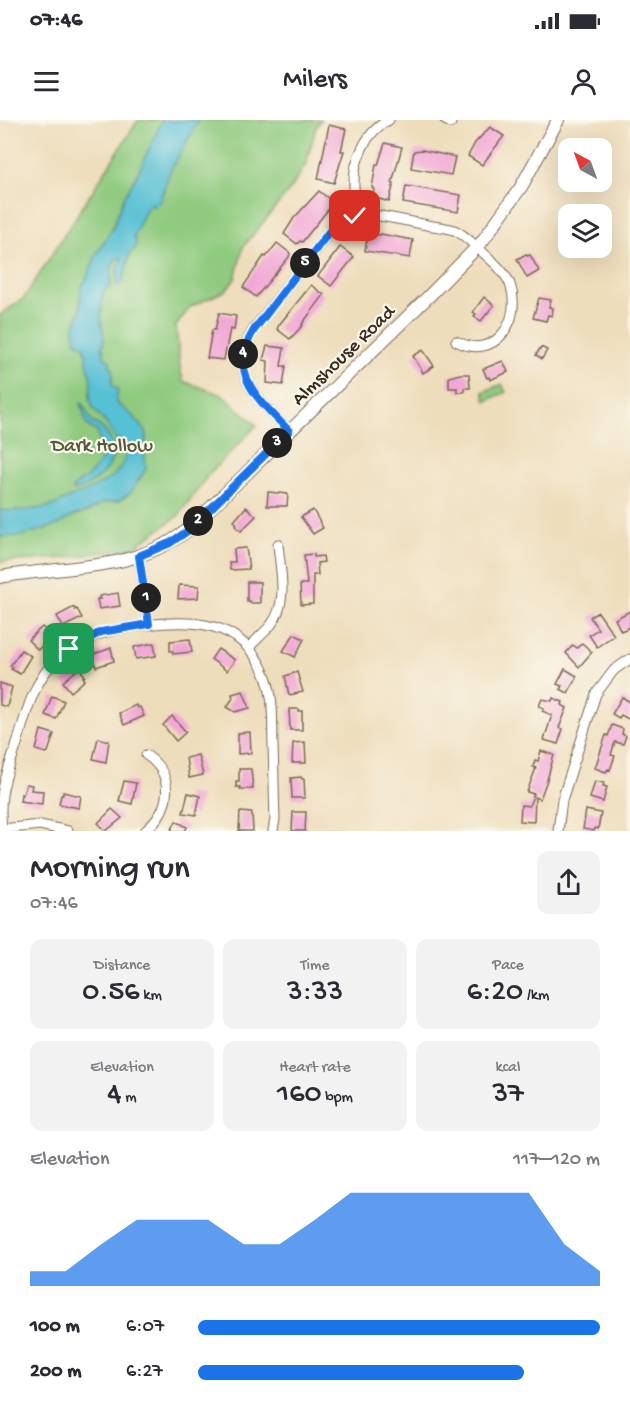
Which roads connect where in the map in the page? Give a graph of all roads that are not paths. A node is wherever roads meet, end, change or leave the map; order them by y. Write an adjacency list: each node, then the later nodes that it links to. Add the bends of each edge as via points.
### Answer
1 (389, 120): 3 (street, via 373,131 361,153 354,185)
2 (558, 120): 4 (main road, Almshouse Road, via 515,196)
3 (359, 215): 4 (street, via 453,230); 6 (street, via 329,232 246,342 243,364 249,385)
4 (477, 247): 5 (street, via 508,280 513,295 512,313 505,331 488,345 473,348); 6 (main road, Almshouse Road)
5 (456, 341)
6 (289, 431): 8 (main road, Almshouse Road, via 189,530)
7 (278, 544): 11 (street, via 282,591 279,611)
8 (139, 556): 9 (main road, Almshouse Road, via 88,567); 10 (street)
9 (0, 577)
10 (149, 624): 11 (street, via 200,622 222,630); 14 (street, via 93,635 69,649 46,672 29,704 4,785)
11 (248, 648): 17 (street, via 263,669 271,697)
12 (630, 658): 18 (street, via 614,670 596,694 562,800)
13 (146, 755): 16 (street, via 162,770 167,786 160,813)
14 (2, 830): 15 (street, via 40,825)
15 (68, 831)
16 (145, 831)
17 (273, 831)
18 (558, 831)

